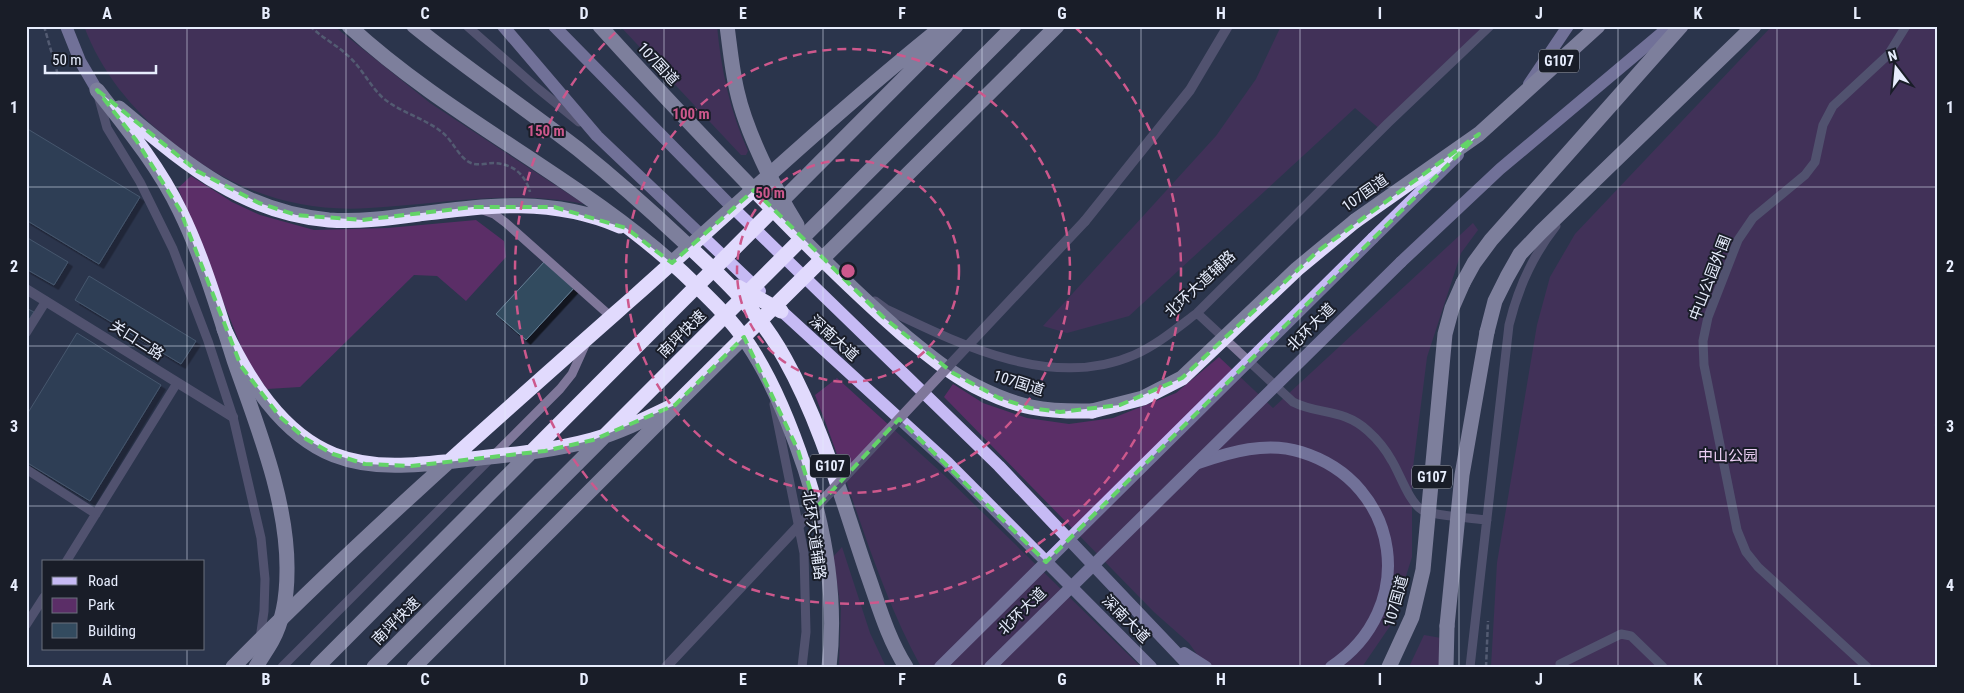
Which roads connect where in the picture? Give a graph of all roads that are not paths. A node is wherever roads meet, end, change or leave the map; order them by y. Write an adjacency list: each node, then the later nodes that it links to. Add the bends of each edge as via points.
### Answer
1 (66, 26): 23 (main road, via 80,61)
2 (349, 26): 29 (highway, via 443,102 587,195)
3 (414, 26): 33 (highway, G107, via 578,149)
4 (467, 26): 26 (lane)
5 (503, 26): 26 (main road, 深南大道)
6 (554, 26): 22 (main road, 深南大道)
7 (562, 26): 22 (lane)
8 (600, 26): 30 (highway, 107国道 / G107, via 704,140)
9 (727, 26): 30 (highway, via 738,93 747,122 792,217)
10 (943, 26): 53 (highway, bridge, via 834,118 430,480 282,617)
11 (956, 26): 56 (highway, 南坪快速, bridge)
12 (1014, 26): 57 (highway, 南坪快速, bridge)
13 (1057, 26): 43 (highway, bridge)
14 (1228, 26): 59 (street, bridge, via 1190,90 1085,221)
15 (1490, 26): 37 (lane, 北环大道辅路)
16 (1568, 26): 24 (main road)
17 (1598, 26): 24 (highway, 北环大道 / G107)
18 (1670, 26): 45 (main road, 北环大道, bridge, via 1500,169)
19 (1681, 26): 69 (highway, 107国道 / G107, bridge, via 1491,240 1474,263 1452,308 1445,334 1423,570 1412,617)
20 (1754, 26): 27 (highway)
21 (1906, 26): 74 (lane, 中山公园外围, via 1888,55 1833,106 1823,125 1814,162 1805,176 1753,218 1738,240 1708,317 1703,341 1704,365 1737,530 1746,552 1758,567)
22 (602, 74): 52 (main road, 深南大道, via 727,202 999,466)
23 (97, 90): 28 (highway, via 197,171 226,189 296,215 329,220 387,218); 39 (highway, via 136,140 180,210); 44 (lane, via 107,128 140,182 173,249)
24 (1520, 97): 25 (highway, 北环大道 / G107)
25 (1479, 134): 32 (highway, 107国道 / G107, bridge, via 1355,221 1298,269 1182,378 1143,398 1092,411 1060,412 1030,408 974,386 925,353); 63 (main road, 北环大道, bridge)
26 (597, 136): 36 (main road, 深南大道)
27 (1584, 191): 48 (lane, via 1532,262 1514,303 1508,325); 70 (highway, bridge, via 1520,254 1495,301 1480,362 1462,476)
28 (472, 208): 29 (highway, via 554,207 585,213); 38 (lane, via 500,218)
29 (641, 237): 31 (highway)
30 (811, 247): 32 (highway, 107国道 / G107)
31 (666, 258): 38 (lane); 41 (highway, via 735,326)
32 (836, 273): 37 (lane, 北环大道辅路, via 886,309 950,338 1005,358 1066,368 1100,365 1133,355 1166,337)
33 (726, 280): 36 (highway); 62 (highway, G107, via 769,333 801,391 888,631)
34 (26, 289): 35 (street, 关口二路)
35 (46, 301): 40 (lane); 42 (street, 关口二路)
36 (781, 311): 65 (main road, 深南大道, via 948,463)
37 (1197, 312): 48 (lane, via 1293,402 1349,418 1367,430 1392,460 1412,499 1423,510)
38 (608, 314): 55 (lane, via 591,334 572,374 560,389)
39 (224, 330): 43 (highway, bridge, via 258,391 280,417 306,439 333,454 365,464 411,466 545,451 593,440); 54 (highway, bridge, via 267,458 284,537 287,571 283,607 273,640)
40 (26, 333)
41 (768, 380): 60 (lane, 北环大道辅路, via 804,553 806,632); 61 (highway, via 798,450 819,522 830,600)
42 (178, 382): 44 (street, 关口二路); 47 (lane)
43 (675, 405): 58 (highway)
44 (233, 417): 54 (lane, via 261,538 264,611)
45 (1198, 463): 64 (main road, 北环大道, bridge); 68 (main road, via 1232,451 1265,447 1300,451 1328,462 1354,482 1374,506 1385,536 1389,561 1387,588 1377,617 1360,643)
46 (26, 469): 47 (lane)
47 (96, 514): 49 (lane)
48 (1487, 520): 71 (lane)
49 (67, 560)
50 (42, 600): 51 (lane)
51 (26, 625)
52 (1168, 642): 66 (main road, 深南大道); 67 (main road)
53 (233, 667)
54 (256, 667)
55 (282, 667)
56 (317, 667)
57 (374, 667)
58 (414, 667)
59 (666, 667)
60 (802, 667)
61 (829, 667)
62 (906, 667)
63 (940, 667)
64 (990, 667)
65 (1151, 667)
66 (1190, 667)
67 (1206, 667)
68 (1331, 667)
69 (1389, 667)
70 (1446, 667)
71 (1470, 667)
72 (1561, 667): 73 (lane, via 1560,664 1621,634 1631,636)
73 (1663, 667)
74 (1867, 667)

